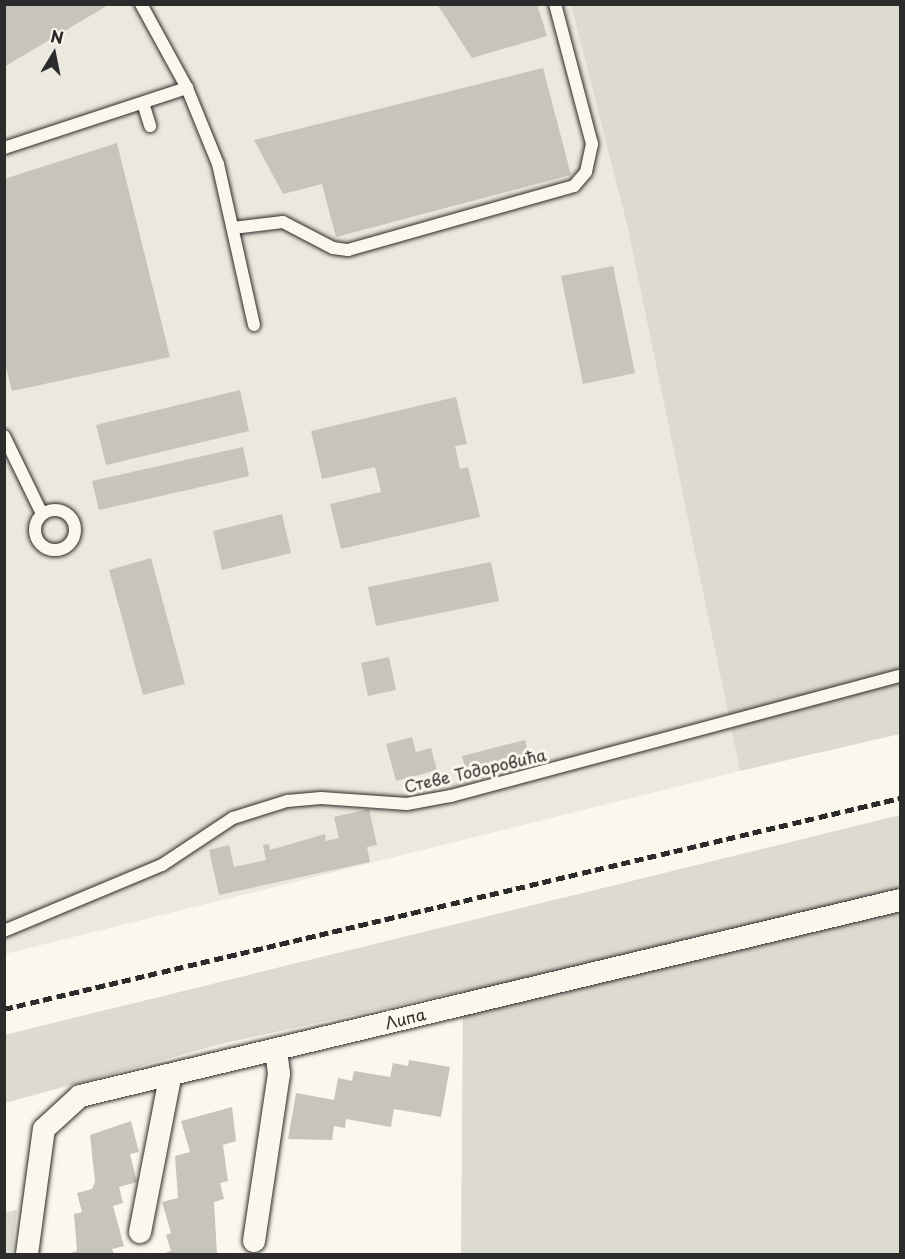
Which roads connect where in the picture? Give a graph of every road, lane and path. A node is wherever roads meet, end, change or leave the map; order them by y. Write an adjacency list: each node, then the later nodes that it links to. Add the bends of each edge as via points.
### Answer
1 (141, 4): 3 (lane)
2 (555, 4): 7 (lane, via 592,144 586,172 574,186 348,250 333,248 283,222)
3 (187, 88): 4 (lane); 7 (lane, via 218,164)
4 (144, 106): 5 (lane); 6 (lane)
5 (150, 126)
6 (4, 148)
7 (232, 228): 8 (lane)
8 (254, 325)
9 (4, 436): 10 (lane)
10 (42, 514)
11 (900, 676): 13 (lane, Стеве Тодоровића, via 451,796 407,804 321,798 287,801 233,818 162,865)
12 (900, 900): 14 (street, Липа, via 649,956)
13 (4, 931)
14 (276, 1050): 15 (street, Липа); 17 (street, via 279,1074)
15 (170, 1077): 16 (street); 18 (street, Липа, via 80,1096 44,1130)
16 (140, 1232)
17 (254, 1240)
18 (27, 1254)

